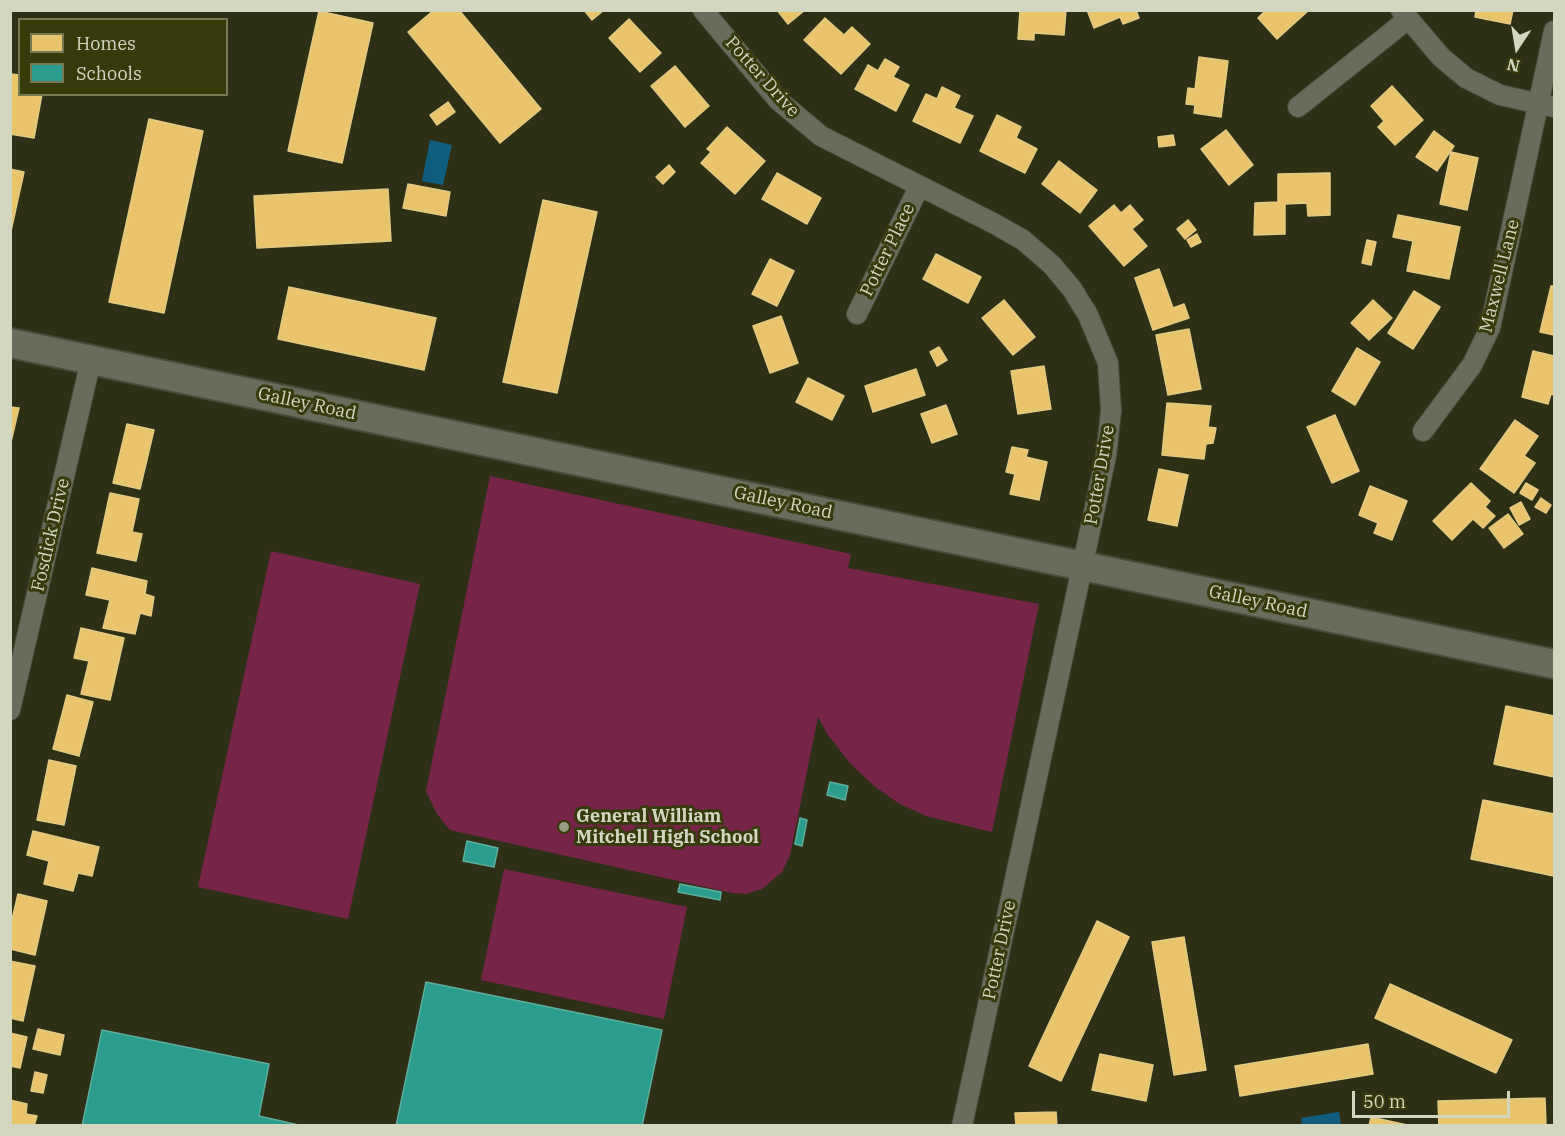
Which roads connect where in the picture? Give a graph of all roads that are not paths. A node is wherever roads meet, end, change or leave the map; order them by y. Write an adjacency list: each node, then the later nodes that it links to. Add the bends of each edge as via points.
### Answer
1 (703, 10): 6 (street, Potter Drive, via 778,100 799,119 821,136)
2 (1404, 15): 4 (street, via 1441,57 1466,78 1500,95); 5 (street)
3 (1554, 31): 4 (street, Maxwell Lane)
4 (1547, 106): 10 (street, Maxwell Lane, via 1490,328 1472,365)
5 (1298, 107)
6 (919, 187): 7 (street, Potter Place); 11 (street, Potter Drive, via 1023,240 1072,289 1101,341 1108,363 1110,432)
7 (857, 314)
8 (10, 342): 9 (main road, Galley Road)
9 (91, 360): 11 (main road, Galley Road); 13 (street, Fosdick Drive)
10 (1423, 430)
11 (1083, 566): 12 (main road, Galley Road); 14 (street, Potter Drive)
12 (1554, 664)
13 (10, 710)
14 (962, 1125)

